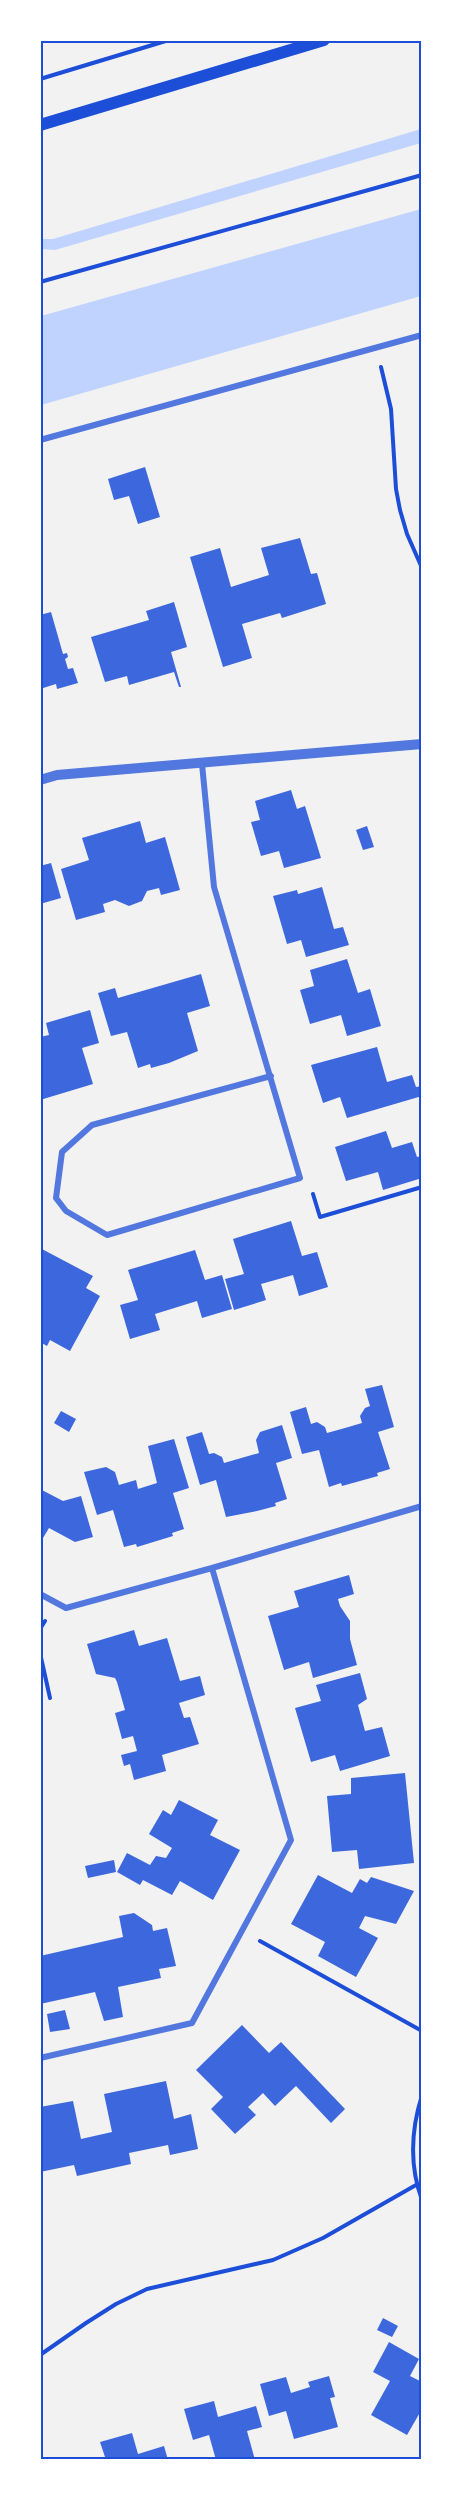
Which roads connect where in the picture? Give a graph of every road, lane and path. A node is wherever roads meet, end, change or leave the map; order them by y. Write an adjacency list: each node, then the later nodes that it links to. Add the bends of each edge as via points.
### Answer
1 (169, 40): 3 (path)
2 (324, 41): 4 (main road)
3 (40, 79)
4 (40, 125)
5 (422, 175): 6 (path)
6 (40, 282)
7 (422, 335): 8 (street)
8 (376, 348): 9 (street); 10 (path, via 391,409 400,510)
9 (40, 440)
10 (422, 568)
11 (422, 744): 12 (street)
12 (202, 764): 13 (street, via 57,775); 14 (street, via 214,887)
13 (40, 780)
14 (271, 1076): 15 (street); 15 (street, via 92,1125 62,1152 56,1198 66,1211 106,1234)
15 (300, 1178): 16 (path, via 310,1185 320,1217)
16 (422, 1187)
17 (422, 1506): 18 (street)
18 (212, 1568): 19 (street, via 66,1608); 22 (street, via 291,1840)
19 (40, 1594)
20 (40, 1653): 21 (path)
21 (50, 1698)
22 (242, 1931): 23 (path); 24 (street, via 192,2023)
23 (422, 2031)
24 (40, 2058)
25 (422, 2095): 26 (path, via 412,2152)
26 (416, 2185): 27 (path); 28 (path, via 323,2238 273,2260 147,2289 86,2323)
27 (422, 2199)
28 (40, 2355)

